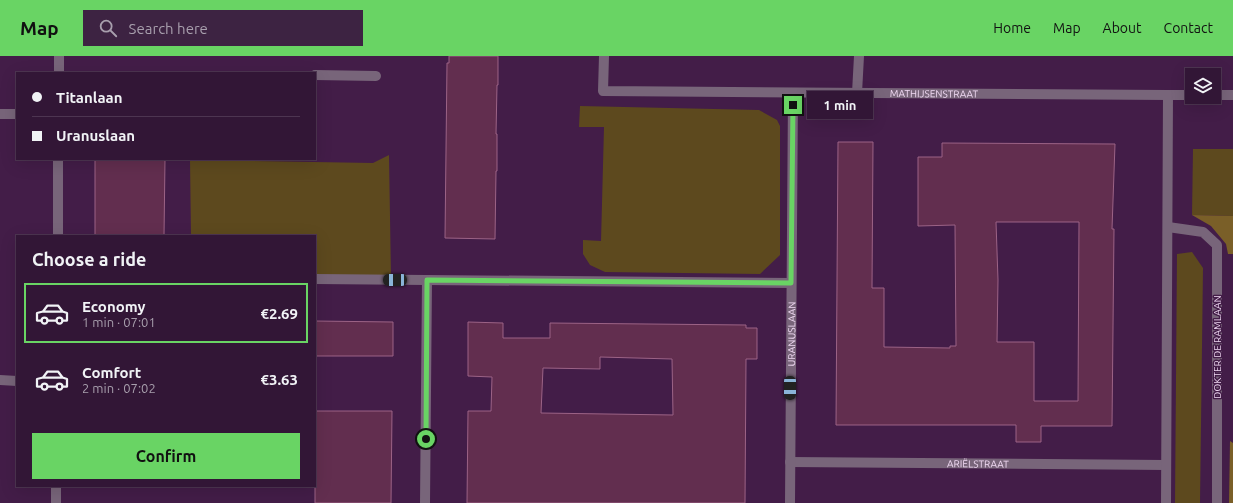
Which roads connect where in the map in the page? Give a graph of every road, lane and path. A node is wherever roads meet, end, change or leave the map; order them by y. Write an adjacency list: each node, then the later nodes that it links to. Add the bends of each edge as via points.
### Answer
1 (59, 56): 4 (street)
2 (604, 56): 7 (street, MATHIJSENSTRAAT, via 603,91)
3 (858, 56): 8 (street)
4 (58, 72)
5 (316, 75): 6 (street)
6 (376, 76)
7 (793, 93): 8 (street, MATHIJSENSTRAAT); 20 (street, URANUSLAAN)
8 (857, 93): 9 (street, MATHIJSENSTRAAT)
9 (1168, 95): 10 (street, MATHIJSENSTRAAT); 16 (street)
10 (1185, 95)
11 (1221, 95): 12 (street)
12 (1233, 95)
13 (0, 114): 14 (street)
14 (16, 114)
15 (58, 160): 17 (street)
16 (1168, 227): 24 (street); 30 (street, DOKTER DE RAMLAAN, via 1203,232 1217,245)
17 (58, 235)
18 (316, 279): 19 (street)
19 (427, 280): 20 (street); 27 (street)
20 (791, 283): 23 (street, URANUSLAAN)
21 (0, 380): 22 (street)
22 (16, 381)
23 (790, 462): 24 (street, ARIËLSTRAAT); 28 (street, URANUSLAAN)
24 (1166, 465): 29 (street)
25 (56, 487): 26 (street)
26 (56, 503)
27 (425, 503)
28 (790, 503)
29 (1166, 503)
30 (1217, 503)

